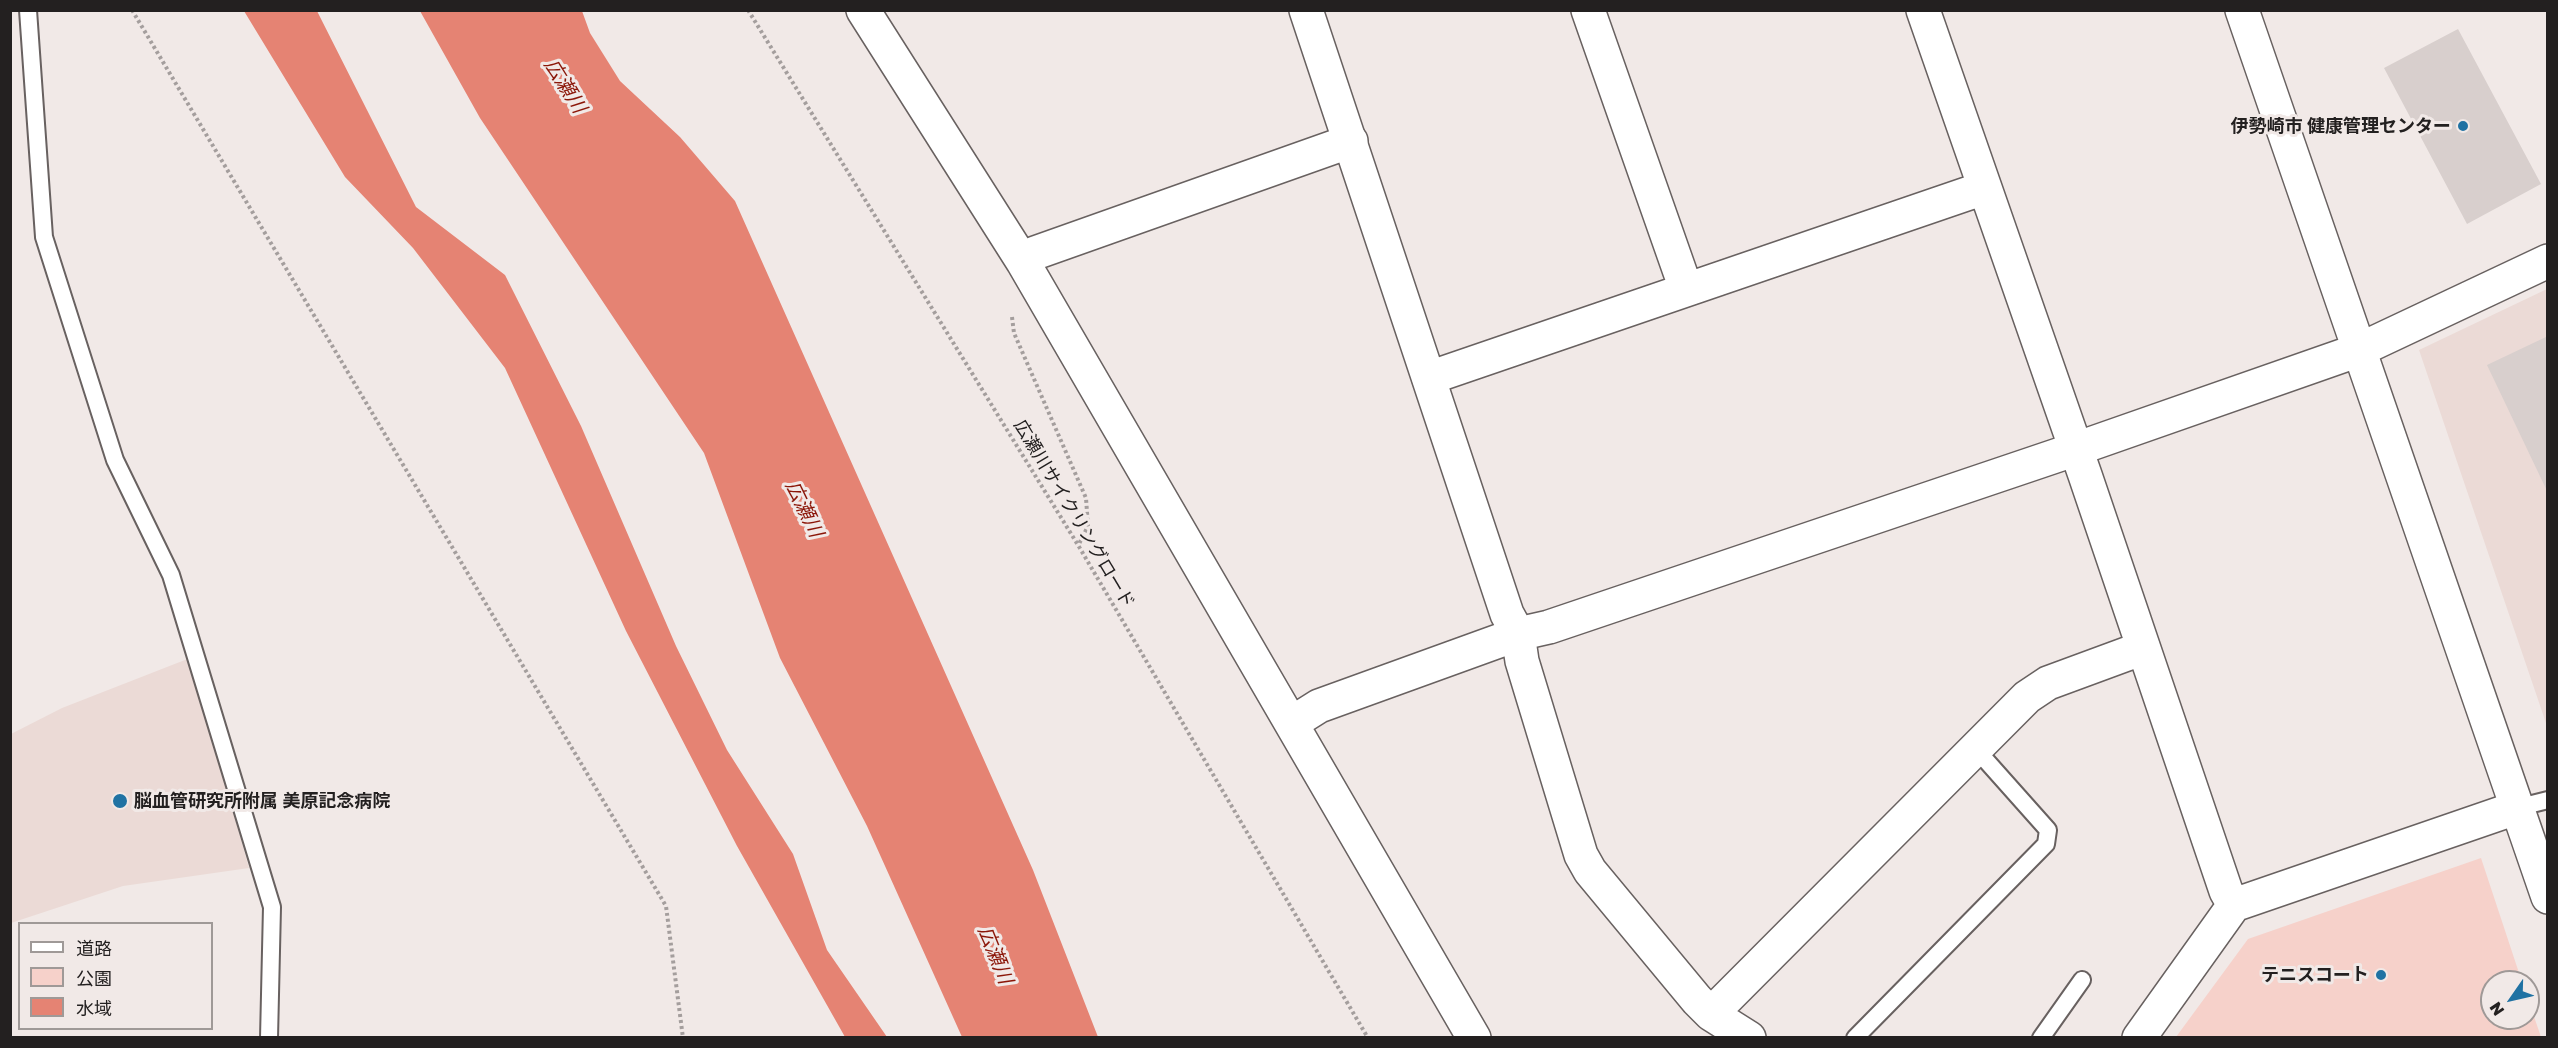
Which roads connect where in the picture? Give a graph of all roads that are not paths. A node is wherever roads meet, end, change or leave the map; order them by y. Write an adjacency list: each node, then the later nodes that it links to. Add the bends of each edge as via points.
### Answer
1 (28, 10): 24 (lane, via 44,237 115,460 171,575 272,907)
2 (863, 10): 10 (street)
3 (1306, 10): 7 (street)
4 (1588, 10): 11 (street)
5 (1923, 10): 8 (street)
6 (2242, 10): 12 (street)
7 (1351, 141): 10 (street, via 1035,253); 13 (street)
8 (1984, 188): 11 (street); 14 (street)
9 (2547, 261): 12 (street)
10 (1023, 262): 17 (street)
11 (1686, 289): 13 (street)
12 (2359, 350): 14 (street); 19 (street)
13 (1429, 378): 15 (street, via 1507,614)
14 (2076, 449): 15 (street, via 1549,627); 16 (street)
15 (1518, 634): 17 (street, via 1319,706); 23 (street, via 1522,661 1581,855 1590,871)
16 (2143, 648): 18 (street, via 2048,683 2027,697); 21 (street)
17 (1292, 723): 25 (street)
18 (1975, 748): 23 (street); 27 (lane, via 2048,830 2046,844)
19 (2532, 804): 20 (street); 21 (street)
20 (2547, 897)
21 (2234, 905): 29 (street)
22 (2082, 980): 28 (lane)
23 (1711, 1014): 26 (street)
24 (269, 1038)
25 (1474, 1038)
26 (1749, 1038)
27 (1856, 1038)
28 (2041, 1038)
29 (2139, 1038)

